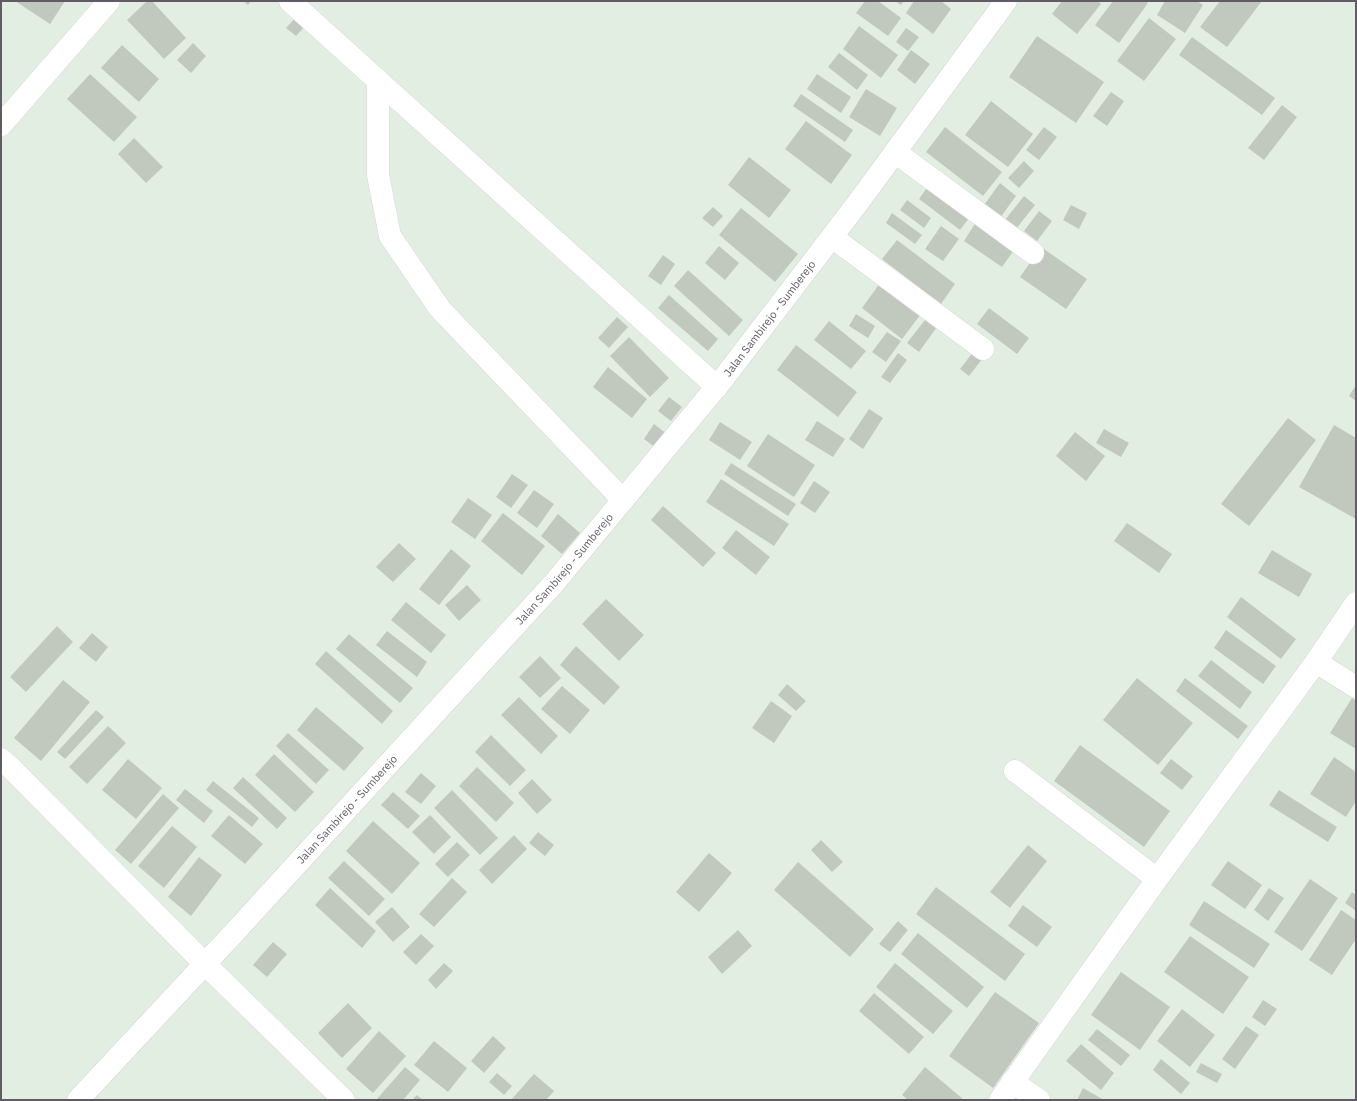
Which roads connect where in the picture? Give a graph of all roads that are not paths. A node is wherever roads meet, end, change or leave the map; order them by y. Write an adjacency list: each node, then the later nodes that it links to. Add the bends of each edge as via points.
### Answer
1 (109, 1): 5 (street)
2 (290, 1): 4 (street)
3 (1006, 1): 6 (street, Jalan Sambirejo - Sumberejo)
4 (378, 80): 10 (street); 11 (street, via 378,175 390,236 440,309)
5 (1, 124)
6 (895, 152): 7 (street, Jalan Sambirejo - Sumberejo); 8 (street)
7 (832, 237): 9 (street); 10 (street, Jalan Sambirejo - Sumberejo)
8 (1033, 253)
9 (983, 349)
10 (717, 387): 11 (street, Jalan Sambirejo - Sumberejo)
11 (623, 500): 18 (street, Jalan Sambirejo - Sumberejo, via 555,582)
12 (1356, 603): 13 (street)
13 (1316, 662): 14 (street); 17 (street)
14 (1356, 687)
15 (1, 759): 18 (street)
16 (1015, 771): 17 (street)
17 (1157, 880): 19 (street)
18 (205, 964): 20 (street, Jalan Sambirejo - Sumberejo); 21 (street)
19 (1012, 1082): 22 (street); 23 (street)
20 (78, 1100)
21 (344, 1100)
22 (1000, 1100)
23 (1039, 1100)

